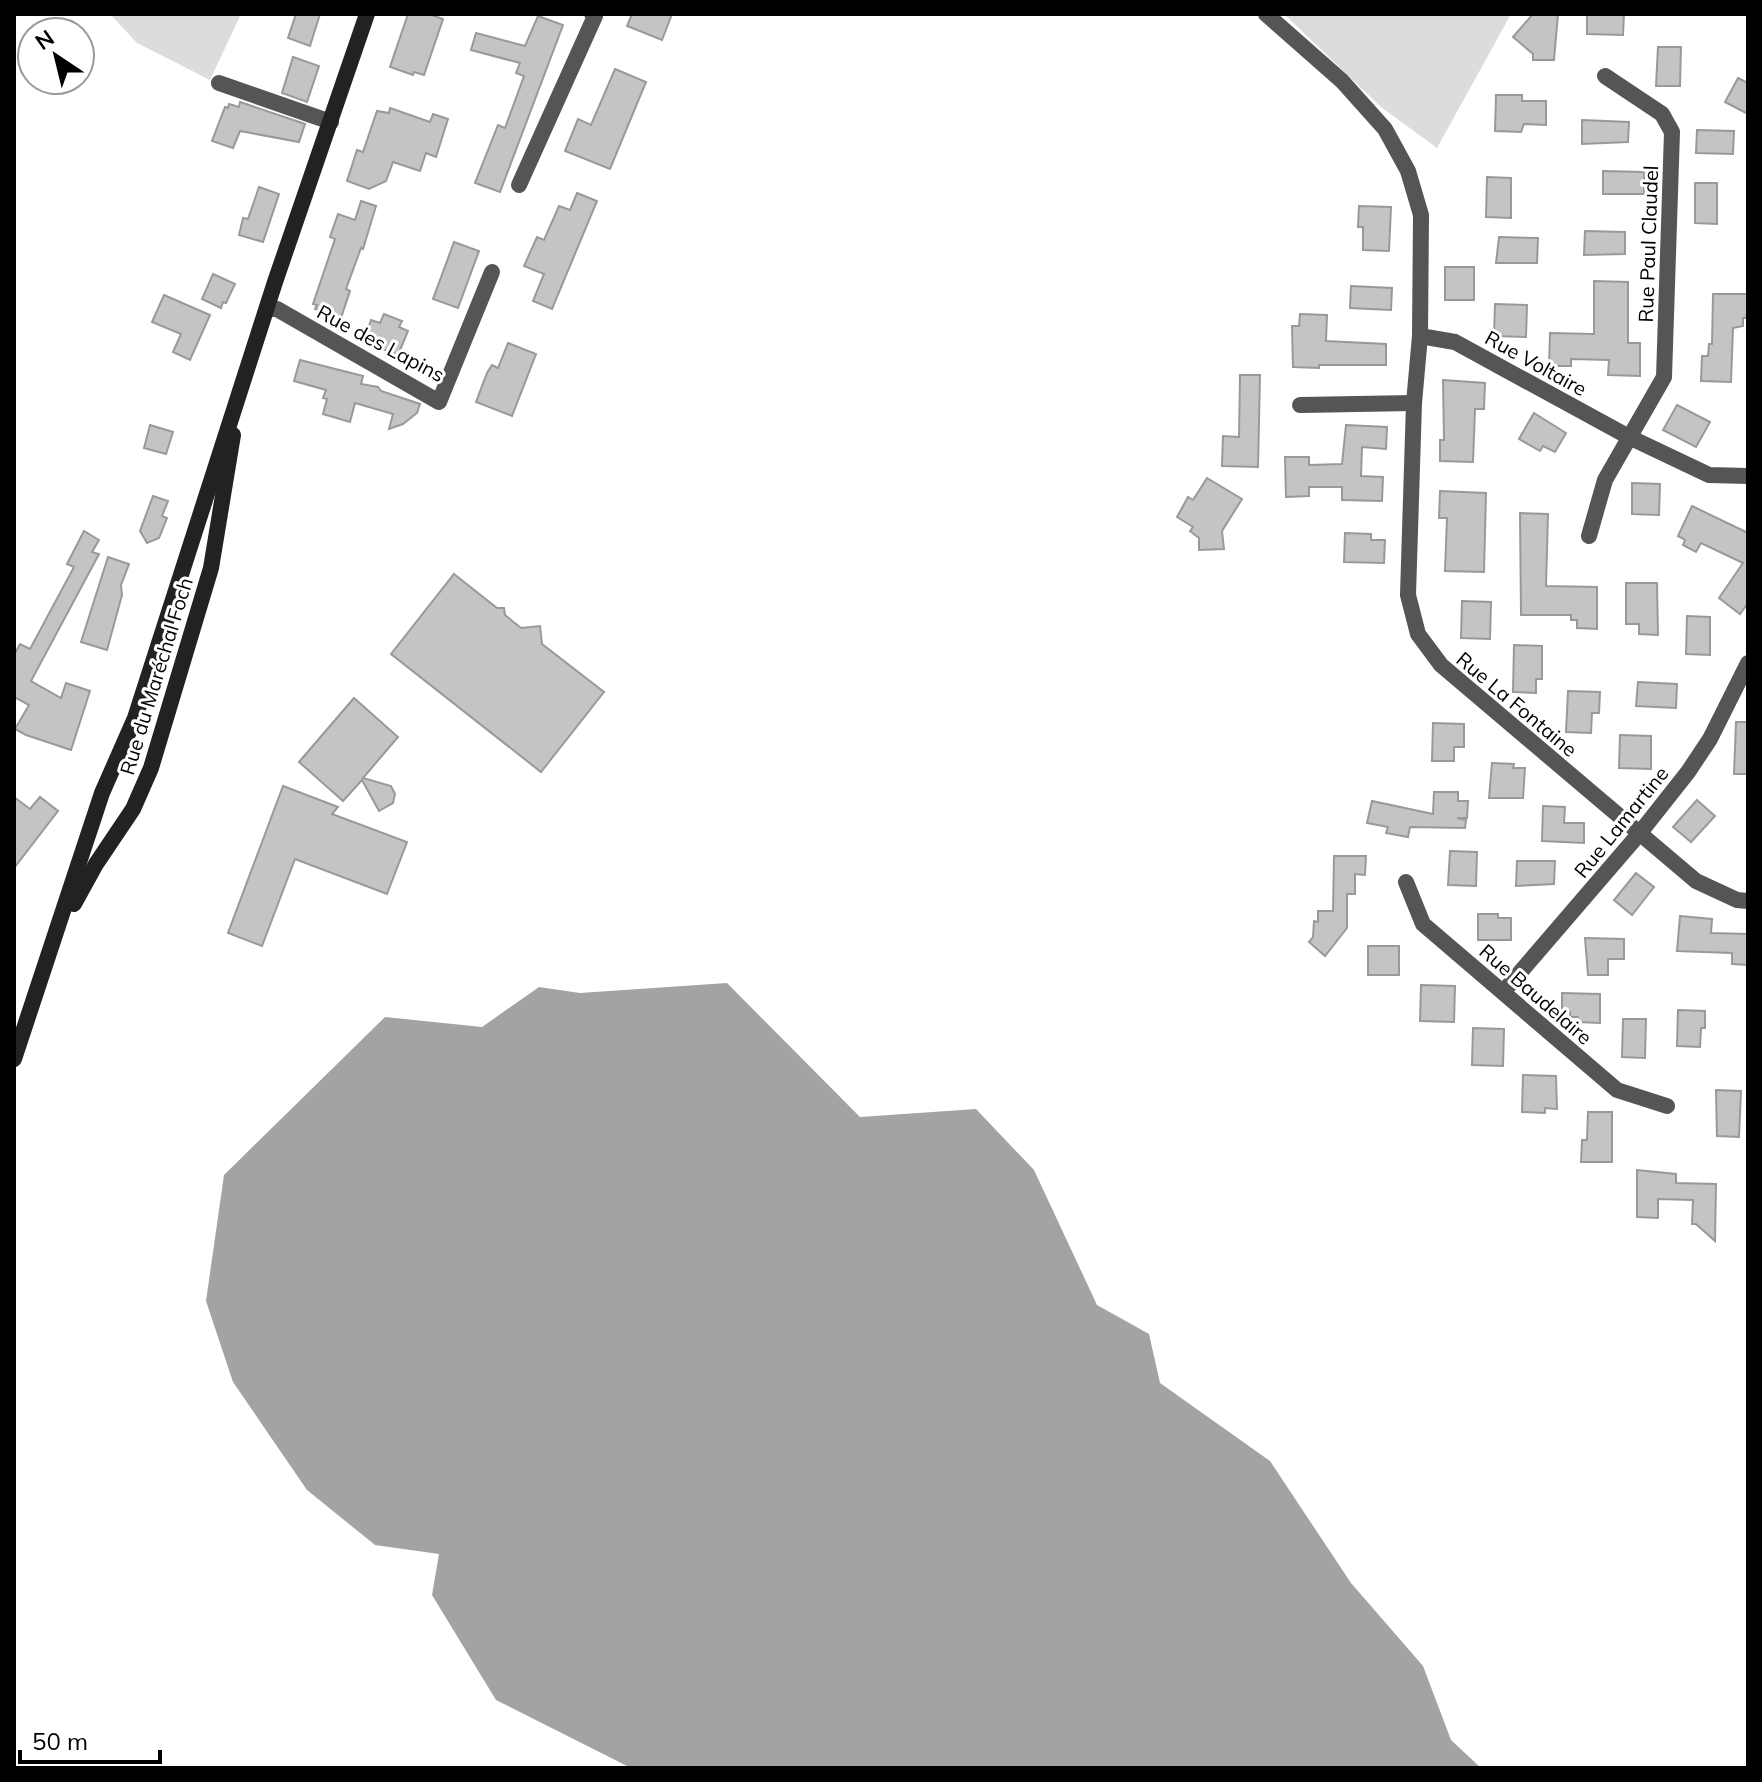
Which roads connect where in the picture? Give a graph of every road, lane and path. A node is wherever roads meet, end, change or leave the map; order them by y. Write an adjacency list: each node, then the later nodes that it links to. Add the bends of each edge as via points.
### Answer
1 (367, 14): 6 (main road)
2 (592, 14): 7 (street)
3 (1266, 14): 10 (street, Rue La Fontaine, via 1342,81 1385,129 1408,171 1421,215)
4 (1605, 76): 14 (street, Rue Paul Claudel, via 1662,114 1672,132 1664,377)
5 (219, 83): 6 (street)
6 (331, 122): 9 (main road)
7 (519, 185)
8 (492, 272): 9 (street, Rue des Lapins, via 439,402 277,309)
9 (267, 309): 12 (main road)
10 (1420, 336): 11 (street, Rue La Fontaine); 14 (street, Rue Voltaire, via 1455,342)
11 (1414, 403): 13 (street); 24 (street, Rue La Fontaine, via 1408,595 1418,634 1441,665)
12 (235, 405): 17 (main road); 18 (main road, Rue du Maréchal Foch)
13 (1300, 405)
14 (1629, 437): 15 (street, Rue Voltaire, via 1709,475); 16 (street, via 1605,480)
15 (1748, 476)
16 (1589, 536)
17 (192, 539): 18 (main road); 19 (main road)
18 (215, 544): 20 (main road, Rue du Maréchal Foch)
19 (156, 653): 20 (main road); 22 (main road)
20 (183, 660): 23 (main road, Rue du Maréchal Foch)
21 (1748, 663): 24 (street, Rue Lamartine, via 1710,739)
22 (140, 703): 23 (main road); 27 (main road, via 102,793)
23 (168, 712): 27 (main road, Rue du Maréchal Foch, via 133,809)
24 (1639, 834): 26 (street, Rue La Fontaine, via 1696,881); 28 (street, Rue Lamartine)
25 (1406, 882): 28 (street, Rue Baudelaire, via 1423,924)
26 (1748, 901)
27 (55, 937): 29 (main road)
28 (1504, 991): 30 (street, Rue Baudelaire, via 1617,1090)
29 (14, 1059)
30 (1667, 1106)

